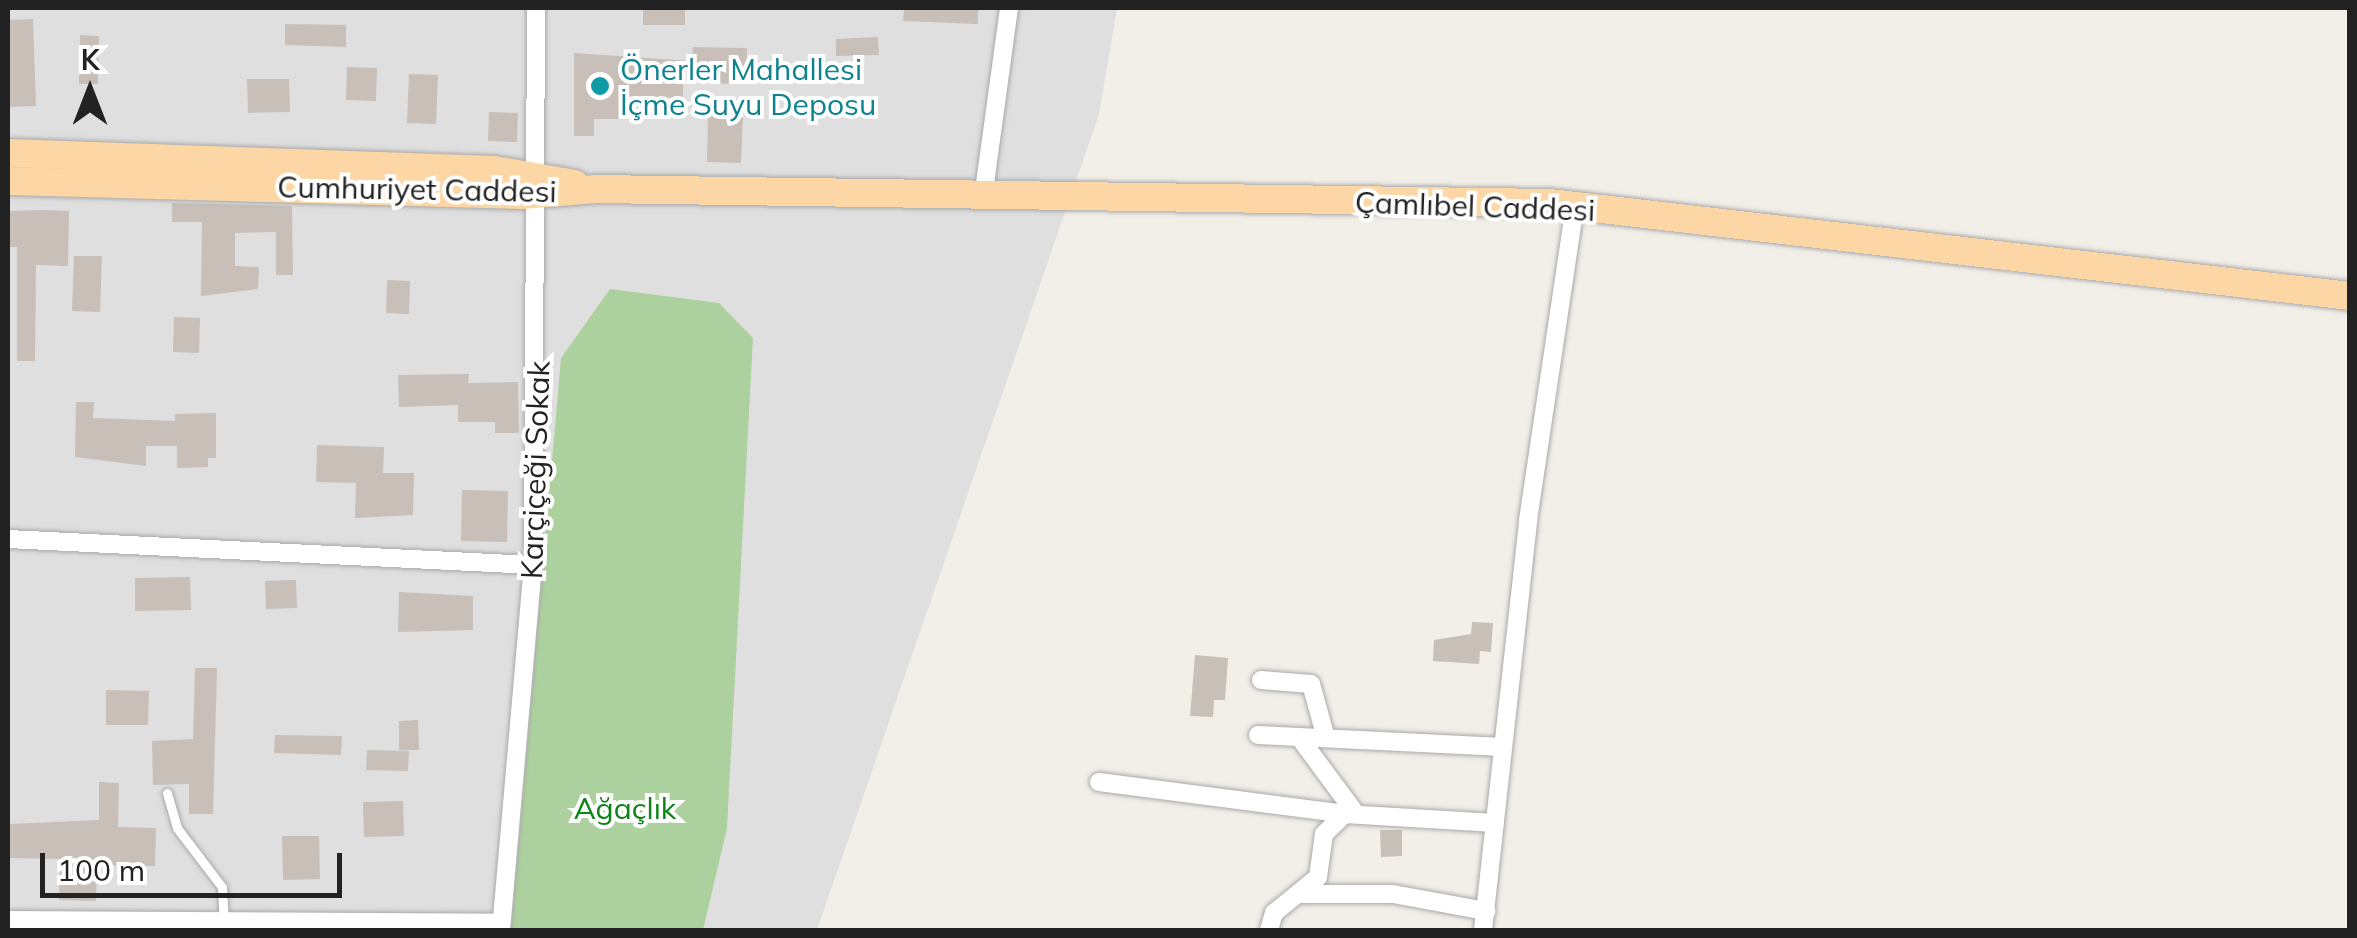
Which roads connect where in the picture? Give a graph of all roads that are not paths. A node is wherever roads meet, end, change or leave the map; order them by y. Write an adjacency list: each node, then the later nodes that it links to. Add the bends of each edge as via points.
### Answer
1 (536, 8): 5 (street, Karçiçeği Sokak)
2 (1009, 8): 7 (street)
3 (8, 153): 5 (main road, Cumhuriyet Caddesi)
4 (8, 181): 5 (main road, Cumhuriyet Caddesi)
5 (537, 185): 6 (main road, Cumhuriyet Caddesi); 11 (street, Karçiçeği Sokak)
6 (596, 189): 7 (main road, Çamlıbel Caddesi)
7 (982, 198): 8 (main road, Çamlıbel Caddesi)
8 (1575, 206): 9 (main road, Çamlıbel Caddesi); 16 (street)
9 (2350, 296)
10 (8, 539): 11 (street)
11 (533, 564): 25 (street, Karçiçeği Sokak)
12 (1260, 680): 15 (street, via 1311,684)
13 (1258, 734): 14 (street)
14 (1299, 736): 15 (street); 19 (street)
15 (1326, 738): 16 (street)
16 (1504, 747): 20 (street)
17 (1099, 782): 19 (street)
18 (168, 793): 24 (lane, via 178,828 222,887)
19 (1350, 814): 20 (street); 21 (street, via 1324,834 1318,877)
20 (1495, 823): 22 (street)
21 (1302, 894): 22 (street, via 1392,894); 26 (street, via 1274,912)
22 (1486, 910): 27 (street)
23 (8, 920): 24 (street)
24 (224, 922): 25 (street)
25 (501, 927)
26 (1269, 930)
27 (1484, 930)

